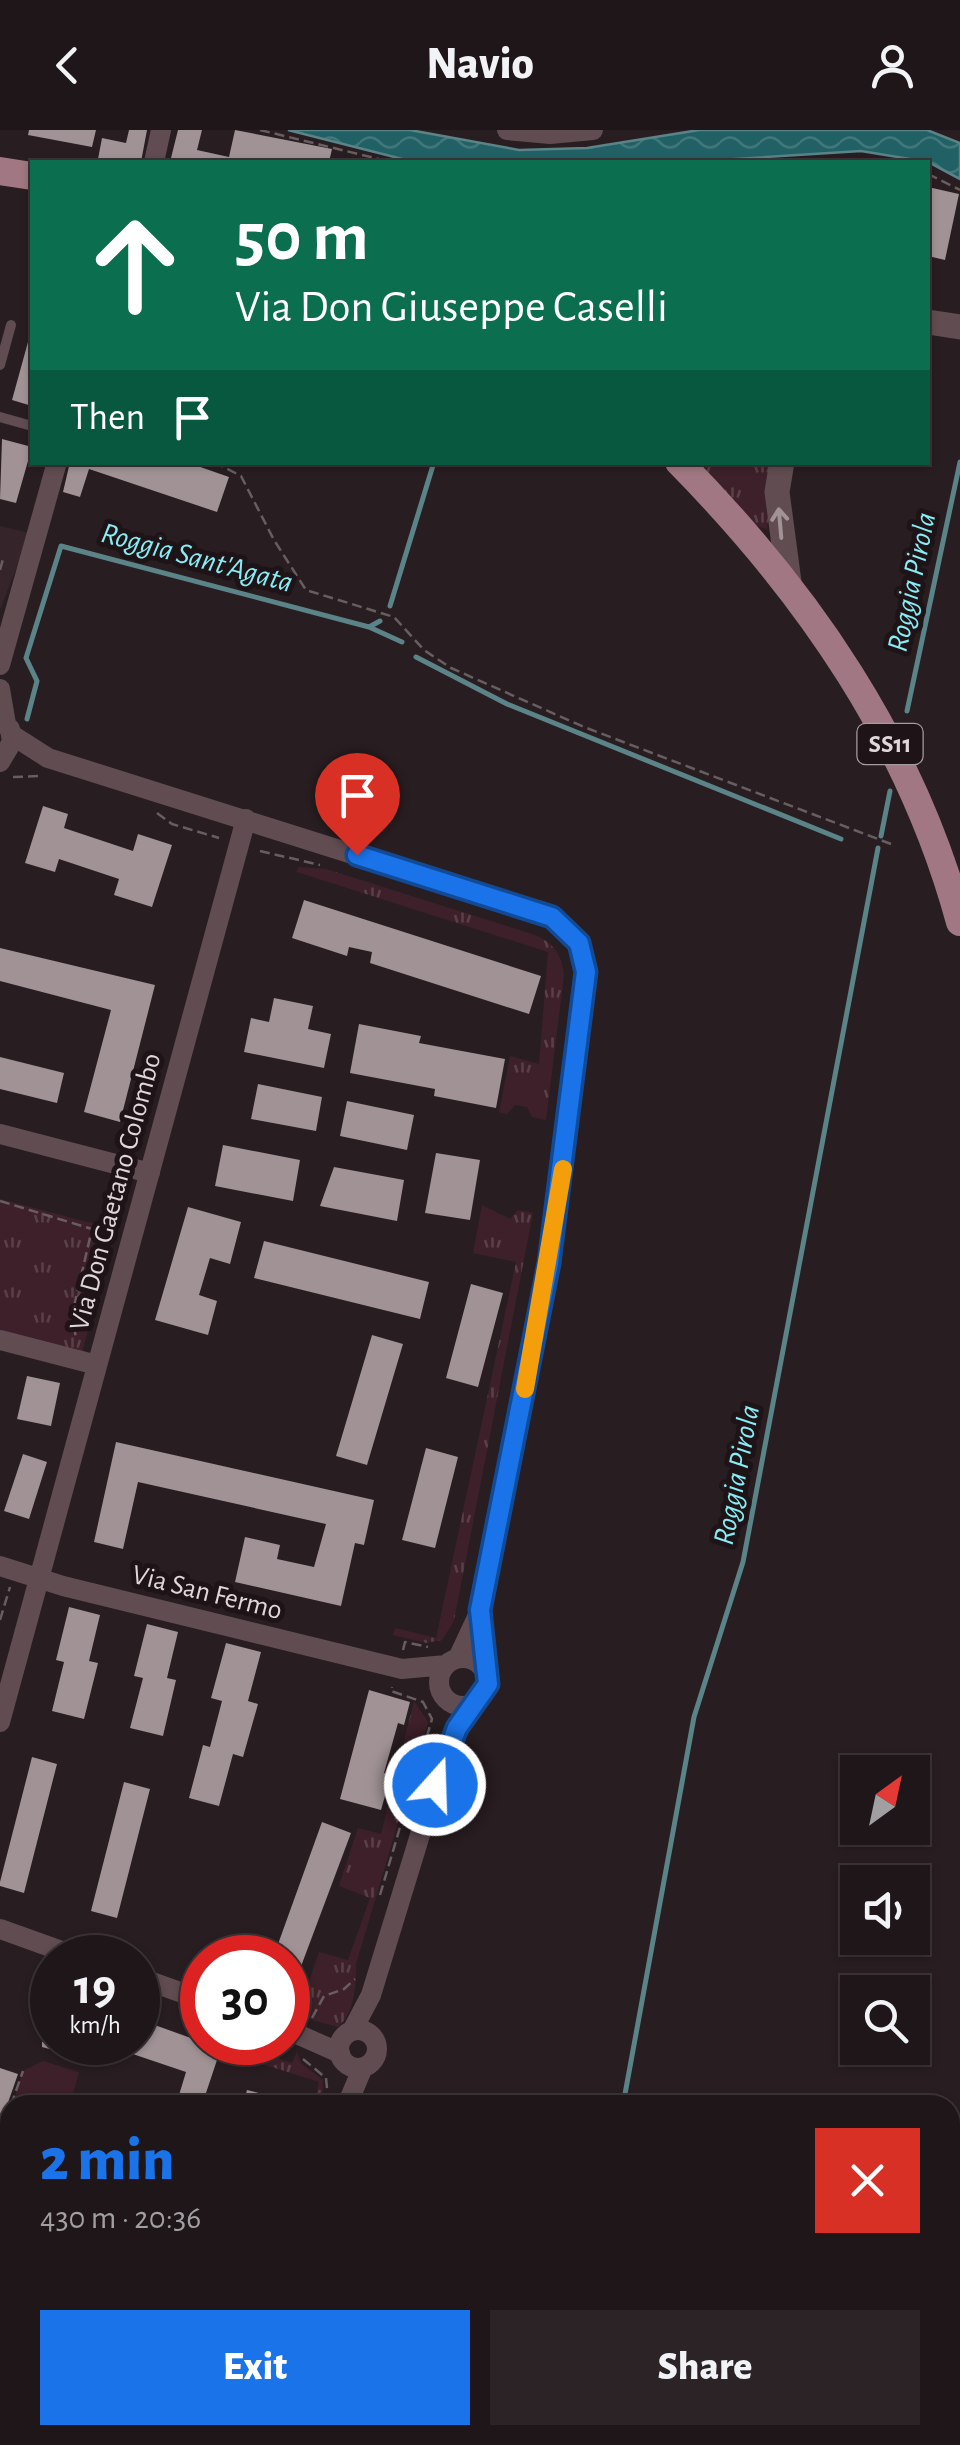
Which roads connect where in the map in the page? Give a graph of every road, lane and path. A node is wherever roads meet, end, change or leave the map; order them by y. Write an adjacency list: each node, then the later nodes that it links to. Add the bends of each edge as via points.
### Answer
1 (161, 130): 5 (street)
2 (260, 130): 6 (path)
3 (507, 130): 4 (street)
4 (593, 130)
5 (154, 160)
6 (382, 160)
7 (0, 170): 9 (main road)
8 (930, 175): 10 (path)
9 (30, 176)
10 (960, 190)
11 (930, 322): 13 (street)
12 (11, 325): 15 (lane)
13 (959, 327): 14 (street)
14 (930, 334)
15 (0, 365)
16 (0, 417): 17 (lane)
17 (30, 425)
18 (56, 465): 25 (street)
19 (219, 465): 33 (path, via 243,478 306,590 394,617 451,668 584,727)
20 (682, 465): 24 (main road, SS11)
21 (782, 465): 24 (street, one-way to 21, via 777,492)
22 (3, 559): 23 (path)
23 (0, 570)
24 (789, 582): 35 (main road, SS11, via 842,656 890,745)
25 (0, 666)
26 (0, 690): 27 (street)
27 (6, 726): 28 (street, via 11,749); 29 (street)
28 (3, 767): 29 (street); 29 (path)
29 (46, 767): 31 (street)
30 (156, 812): 32 (path, via 172,824)
31 (246, 819): 32 (street, Via Don Gaetano Colombo); 43 (street, via 552,917 584,953 578,1063 549,1263)
32 (239, 844): 34 (path, via 305,865); 37 (street, Via Don Gaetano Colombo)
33 (891, 844)
34 (327, 865)
35 (960, 922)
36 (0, 1134): 37 (street)
37 (150, 1173): 40 (street, Via Don Gaetano Colombo)
38 (0, 1201): 40 (path, via 92,1229 72,1316)
39 (0, 1340): 40 (street)
40 (88, 1363): 42 (street, Via Don Gaetano Colombo)
41 (7, 1568): 42 (street, Via San Fermo); 44 (path)
42 (39, 1580): 46 (street, Via San Fermo); 50 (street, Via Don Gaetano Colombo)
43 (480, 1610): 45 (street); 47 (street)
44 (0, 1620)
45 (446, 1657): 46 (street); 46 (path, via 405,1642); 47 (street, via 475,1661); 48 (street, via 439,1676)
46 (400, 1668): 48 (street); 52 (path, via 391,1691 420,1700 432,1723)
47 (484, 1670): 49 (street, via 486,1692)
48 (443, 1696): 49 (street); 51 (street)
49 (468, 1706): 51 (street)
50 (0, 1722)
51 (446, 1750): 58 (street)
52 (378, 1902)
53 (0, 1929): 54 (street)
54 (30, 1940)
55 (357, 1973): 56 (path, via 350,1986 321,1999)
56 (310, 2014)
57 (310, 2037): 58 (street)
58 (354, 2048): 63 (street)
59 (310, 2063): 62 (path, via 326,2078)
60 (23, 2072): 61 (path)
61 (14, 2095)
62 (327, 2095)
63 (349, 2095)

